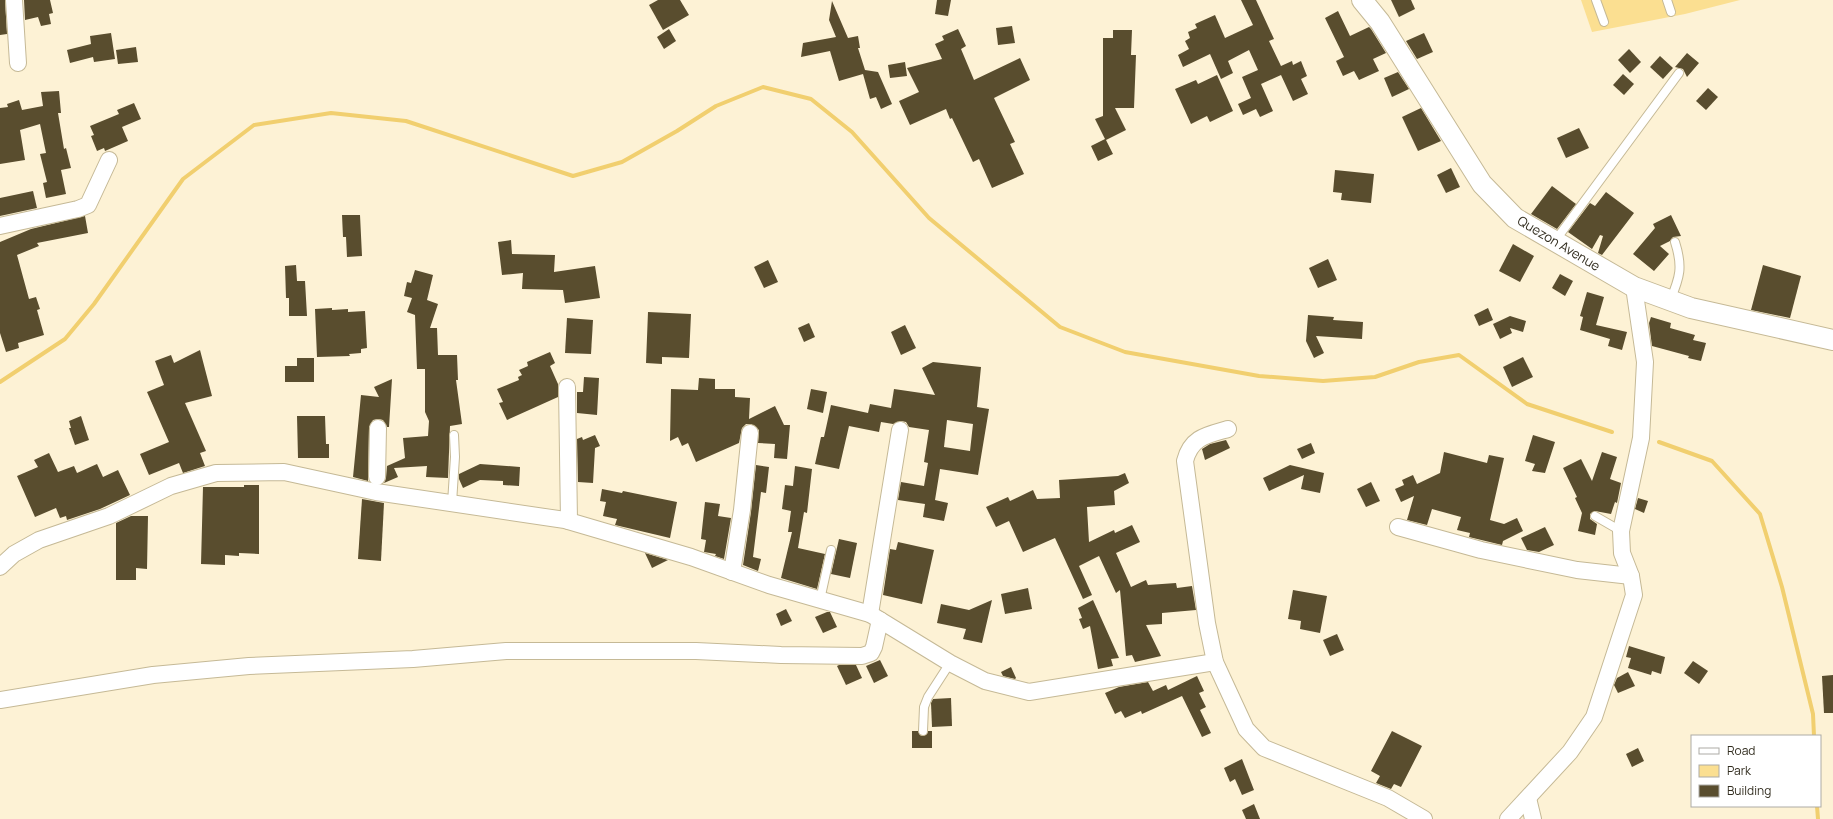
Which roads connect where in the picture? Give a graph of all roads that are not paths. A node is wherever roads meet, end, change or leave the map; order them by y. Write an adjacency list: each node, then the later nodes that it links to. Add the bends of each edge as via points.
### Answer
1 (14, 0): 7 (street)
2 (1362, 0): 11 (street, Quezon Avenue, via 1380,22 1482,184 1515,218)
3 (1596, 0): 6 (lane)
4 (1667, 0): 5 (lane)
5 (1671, 12)
6 (1604, 22)
7 (18, 63)
8 (1679, 74): 11 (lane)
9 (109, 160): 10 (street, via 88,205)
10 (0, 226)
11 (1555, 241): 13 (street, Quezon Avenue)
12 (1675, 242): 14 (lane, via 1681,269)
13 (1634, 287): 14 (street, Quezon Avenue); 27 (street, via 1645,362 1641,438)
14 (1670, 301): 15 (street, Quezon Avenue)
15 (1833, 340)
16 (567, 387): 25 (street)
17 (378, 428): 22 (street)
18 (1228, 429): 34 (street, via 1197,440 1188,450 1185,461 1206,623)
19 (900, 430): 33 (street)
20 (750, 433): 30 (street)
21 (454, 435): 23 (lane)
22 (377, 486): 23 (street); 29 (street, via 284,472 216,473 171,486 109,516 39,540 14,554)
23 (452, 503): 25 (street)
24 (1595, 516): 27 (lane)
25 (569, 521): 30 (street, via 691,557)
26 (1398, 527): 31 (street, via 1481,550 1562,567)
27 (1622, 531): 31 (street, via 1622,553)
28 (831, 550): 32 (lane)
29 (0, 567)
30 (732, 572): 32 (street)
31 (1632, 576): 38 (street, via 1634,595 1594,717 1570,752)
32 (820, 600): 33 (street)
33 (875, 617): 35 (street); 36 (street, via 874,647 871,653 862,656 696,651 506,651 413,659 235,667 153,675)
34 (1215, 662): 35 (street, via 1030,692 985,681); 39 (street, via 1246,729 1264,748 1388,798)
35 (950, 663): 37 (lane, via 924,707)
36 (0, 700)
37 (923, 731)
38 (1528, 798): 40 (street); 41 (street)
39 (1424, 819)
40 (1508, 819)
41 (1533, 819)

